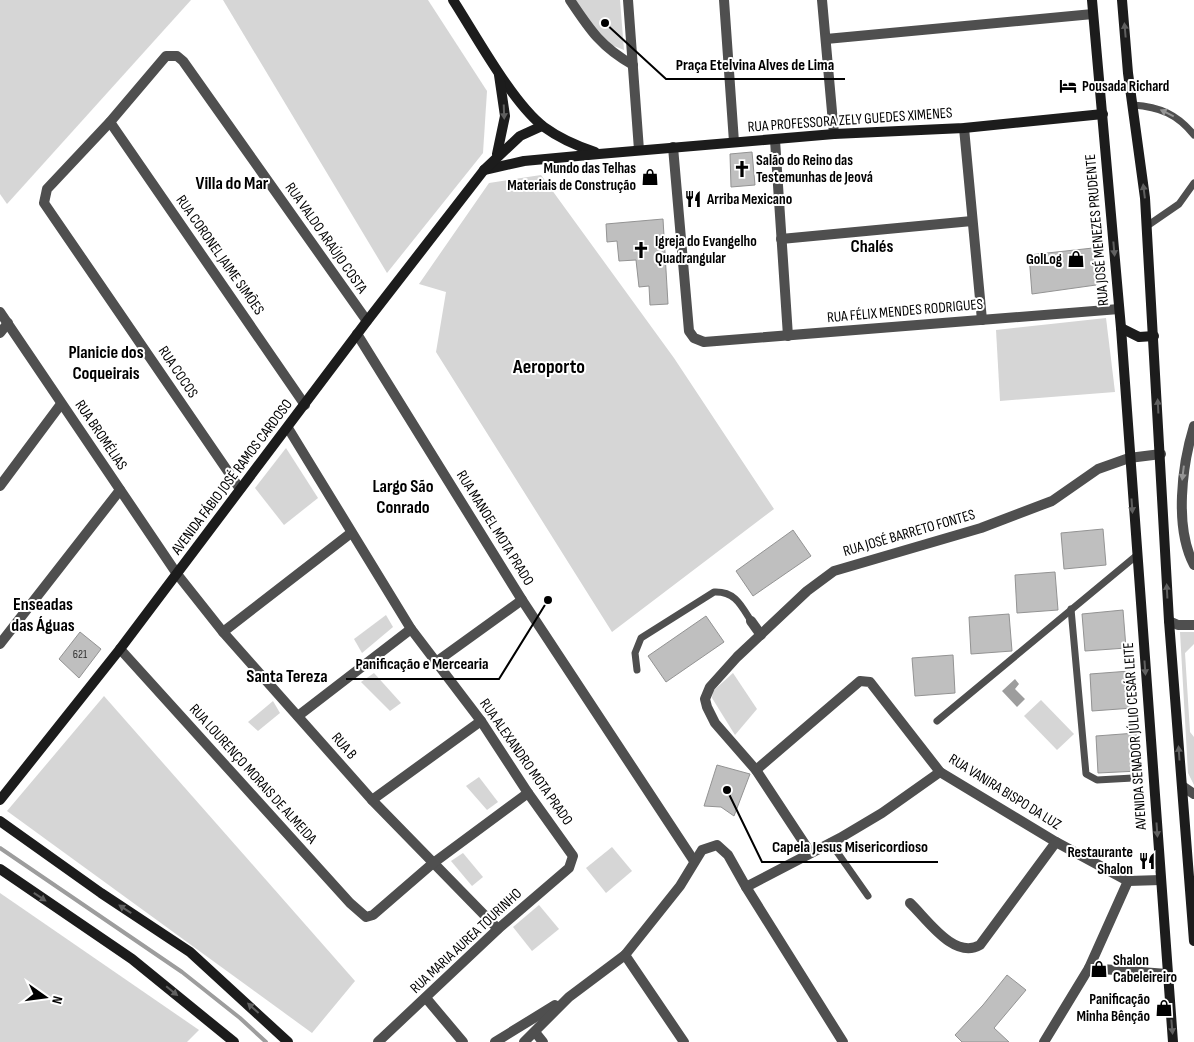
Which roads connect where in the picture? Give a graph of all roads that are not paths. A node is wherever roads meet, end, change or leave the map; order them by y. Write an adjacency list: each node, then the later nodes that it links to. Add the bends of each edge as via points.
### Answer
1 (453, 0): 11 (street)
2 (570, 0): 10 (street, via 610,52)
3 (628, 0): 10 (street)
4 (724, 0): 20 (street)
5 (822, 0): 9 (street)
6 (1092, 0): 8 (street, RUA JOSÉ MENEZES PRUDENTE)
7 (1122, 0): 12 (street, one-way to 7)
8 (1093, 14): 9 (street); 13 (street, RUA JOSÉ MENEZES PRUDENTE)
9 (826, 39): 17 (street)
10 (633, 65): 22 (street)
11 (498, 69): 15 (street); 24 (street, one-way to 24, via 505,116)
12 (1133, 106): 18 (lane, one-way to 12, via 1172,114 1155,107); 28 (street, one-way to 12)
13 (1103, 114): 16 (street, RUA PROFESSORA ZELY GUEDES XIMENES); 30 (street, RUA JOSÉ MENEZES PRUDENTE, one-way to 30)
14 (110, 122): 33 (street, RUA VALDO ARAÚJO COSTA, via 166,56 172,54 183,60); 41 (street, RUA CORONEL JAIME SIMÔES); 48 (street, RUA COCOS, via 48,189 44,203)
15 (542, 126): 23 (street, via 578,147); 24 (street, AVENIDA FÁBIO JOSÉ RAMOS CARDOSO, via 520,136)
16 (964, 128): 17 (street, RUA PROFESSORA ZELY GUEDES XIMENES); 27 (street)
17 (834, 134): 19 (street, RUA PROFESSORA ZELY GUEDES XIMENES)
18 (1194, 135)
19 (775, 140): 20 (street, RUA PROFESSORA ZELY GUEDES XIMENES); 29 (street)
20 (734, 142): 21 (street, RUA PROFESSORA ZELY GUEDES XIMENES)
21 (673, 147): 22 (street, RUA PROFESSORA ZELY GUEDES XIMENES); 38 (street, RUA FÉLIX MENDES RODRIGUES, via 689,331 694,338 704,342)
22 (639, 150): 23 (street, RUA PROFESSORA ZELY GUEDES XIMENES)
23 (599, 154): 25 (street, RUA PROFESSORA ZELY GUEDES XIMENES, via 524,161)
24 (497, 155): 25 (street, AVENIDA FÁBIO JOSÉ RAMOS CARDOSO)
25 (484, 170): 33 (street, AVENIDA FÁBIO JOSÉ RAMOS CARDOSO)
26 (1194, 183): 28 (lane, via 1174,208)
27 (972, 221): 29 (street); 32 (street)
28 (1147, 226): 39 (street)
29 (781, 239): 38 (street)
30 (1119, 309): 32 (street, RUA FÉLIX MENDES RODRIGUES); 35 (street, RUA JOSÉ MENEZES PRUDENTE)
31 (0, 312): 34 (street, RUA BROMÉLIAS)
32 (982, 320): 38 (street, RUA FÉLIX MENDES RODRIGUES)
33 (366, 321): 37 (street, AVENIDA FÁBIO JOSÉ RAMOS CARDOSO)
34 (8, 323): 36 (street); 40 (street, RUA BROMÉLIAS)
35 (1121, 328): 39 (street, via 1139,336); 46 (street, RUA JOSÉ MENEZES PRUDENTE)
36 (0, 333)
37 (357, 334): 41 (street, AVENIDA FÁBIO JOSÉ RAMOS CARDOSO); 54 (street, RUA MANOEL MOTA PRADO)
38 (788, 336)
39 (1154, 336): 45 (street, one-way to 39)
40 (62, 404): 47 (street); 49 (street, RUA BROMÉLIAS)
41 (305, 406): 43 (street, AVENIDA FÁBIO JOSÉ RAMOS CARDOSO)
42 (1194, 426): 44 (street)
43 (288, 428): 48 (street, AVENIDA FÁBIO JOSÉ RAMOS CARDOSO); 50 (street, RUA ALEXANDRO MOTA PRADO)
44 (1192, 442): 52 (street, one-way to 52, via 1182,489 1187,545)
45 (1161, 454): 46 (street, RUA JOSÉ BARRETO FONTES); 57 (street, one-way to 45)
46 (1129, 458): 51 (street, AVENIDA SENADOR JÚLIO CESÁR LEITE, one-way to 51); 61 (street, RUA JOSÉ BARRETO FONTES, via 1098,469 1052,501 980,528 834,571 807,591)
47 (0, 486)
48 (240, 489): 53 (street, AVENIDA FÁBIO JOSÉ RAMOS CARDOSO)
49 (120, 490): 53 (street, RUA BROMÉLIAS); 62 (street)
50 (351, 533): 59 (street, RUA ALEXANDRO MOTA PRADO); 60 (street)
51 (1136, 556): 55 (lane); 85 (street, AVENIDA SENADOR JÚLIO CESÁR LEITE, one-way to 85)
52 (1194, 565)
53 (177, 574): 60 (street, RUA B); 63 (street, AVENIDA FÁBIO JOSÉ RAMOS CARDOSO)
54 (522, 600): 64 (street); 81 (street, RUA MANOEL MOTA PRADO)
55 (1071, 609): 68 (lane); 71 (lane, via 1086,774 1097,780)
56 (752, 621): 61 (street); 65 (lane, via 732,595 714,592 641,638 635,653)
57 (1169, 621): 58 (street, via 1178,625); 72 (street, one-way to 57)
58 (1194, 625)
59 (411, 629): 64 (street, RUA ALEXANDRO MOTA PRADO); 66 (street)
60 (223, 632): 66 (street, RUA B)
61 (761, 635): 69 (street, RUA JOSÉ BARRETO FONTES, via 710,687 705,699 715,723)
62 (0, 644)
63 (120, 649): 75 (street, AVENIDA FÁBIO JOSÉ RAMOS CARDOSO); 83 (street, RUA LOURENÇO MORAIS DE ALMEIDA, via 350,903 366,916 373,915)
64 (436, 662): 67 (street, RUA ALEXANDRO MOTA PRADO)
65 (637, 670)
66 (298, 716): 76 (street, RUA B)
67 (481, 721): 73 (street, RUA ALEXANDRO MOTA PRADO); 76 (street)
68 (937, 721)
69 (756, 770): 70 (street, RUA VANIRA BISPO DA LUZ, via 864,680 870,682); 80 (street)
70 (940, 772): 78 (street, via 882,812); 79 (street, RUA VANIRA BISPO DA LUZ)
71 (1133, 778)
72 (1182, 786): 74 (street); 91 (street)
73 (528, 793): 82 (street, RUA ALEXANDRO MOTA PRADO, via 571,851); 83 (street)
74 (1194, 794)
75 (0, 800)
76 (372, 800): 83 (street, RUA B)
77 (0, 821): 99 (street, one-way to 77, via 190,952 100,893)
78 (830, 842): 80 (street); 88 (lane)
79 (1056, 842): 86 (street, RUA VANIRA BISPO DA LUZ); 89 (street, via 980,946 973,950 950,942)
80 (810, 852): 87 (street)
81 (694, 861): 87 (street, via 702,850 717,845 728,854); 92 (street, via 680,886)
82 (573, 862): 90 (street, RUA MARIA AUREA TOURINHO)
83 (432, 864): 90 (street, RUA B)
84 (0, 869): 98 (street, one-way to 98, via 132,959)
85 (1161, 880): 86 (street); 94 (street, AVENIDA SENADOR JÚLIO CESÁR LEITE)
86 (1128, 881): 93 (street)
87 (746, 887): 106 (street)
88 (868, 896)
89 (910, 903)
90 (498, 929): 96 (street, RUA MARIA AUREA TOURINHO)
91 (1194, 941)
92 (625, 955): 95 (street); 105 (street)
93 (1089, 968): 94 (street); 107 (street)
94 (1167, 974): 108 (street, AVENIDA SENADOR JÚLIO CESÁR LEITE, one-way to 108)
95 (569, 997): 97 (street); 102 (street)
96 (426, 998): 100 (street, RUA MARIA AUREA TOURINHO); 101 (street)
97 (535, 1032): 103 (street); 104 (street)
98 (234, 1042)
99 (288, 1042)
100 (378, 1042)
101 (463, 1042)
102 (495, 1042)
103 (524, 1042)
104 (543, 1042)
105 (684, 1042)
106 (843, 1042)
107 (1044, 1042)
108 (1173, 1042)

